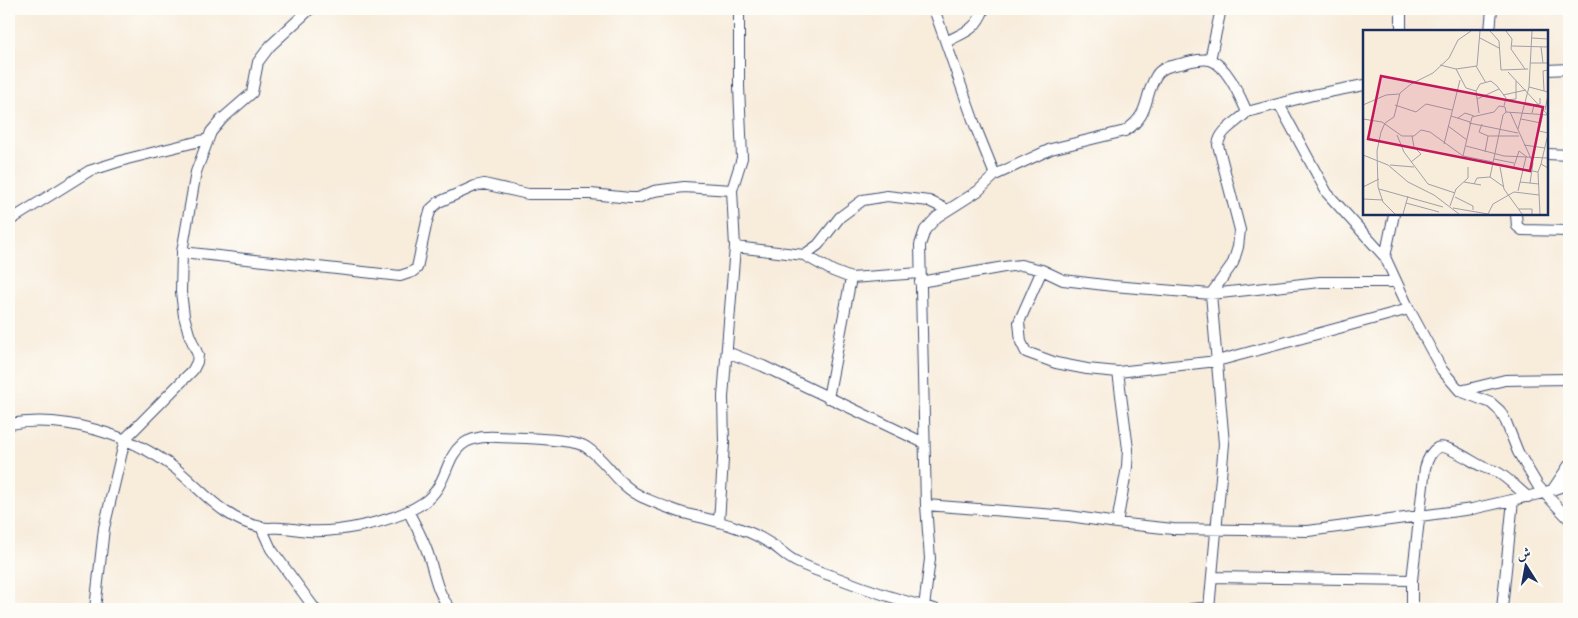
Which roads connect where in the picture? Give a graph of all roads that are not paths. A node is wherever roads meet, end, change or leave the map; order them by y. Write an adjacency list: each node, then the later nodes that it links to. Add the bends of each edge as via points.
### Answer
1 (310, 9): 17 (street, via 270,46 258,62 252,93 222,120)
2 (739, 9): 21 (street, via 742,158)
3 (934, 9): 10 (street)
4 (984, 9): 10 (street, via 974,27)
5 (1221, 9): 11 (street)
6 (1402, 9): 8 (street)
7 (1492, 9): 9 (street)
8 (1401, 30)
9 (1490, 30)
10 (946, 42): 20 (street)
11 (1210, 60): 16 (street, via 1221,65); 20 (street, via 1166,67 1157,73 1142,116 1125,131 1051,149)
12 (1569, 69): 13 (street)
13 (1548, 70)
14 (1363, 85): 15 (street)
15 (1278, 104): 16 (street); 30 (street, via 1327,194)
16 (1247, 112): 35 (street, via 1219,138 1218,145 1240,230 1233,263)
17 (208, 139): 25 (street, via 89,171); 28 (street, via 196,172)
18 (1548, 154): 19 (street)
19 (1569, 155)
20 (995, 174): 22 (street, via 978,191)
21 (732, 190): 27 (street); 28 (street, via 684,187 630,198 528,194 484,184 475,186 431,209 418,268 400,276)
22 (948, 210): 29 (street, via 929,201 887,196 863,200 840,217 818,245); 33 (street, via 925,230 920,245)
23 (1394, 215): 30 (street)
24 (1516, 215): 26 (street, via 1517,226 1522,230)
25 (9, 221)
26 (1569, 231)
27 (735, 247): 29 (street); 37 (street)
28 (182, 252): 44 (street, via 184,316 198,355 197,362 193,370)
29 (804, 255): 32 (street)
30 (1385, 257): 34 (street)
31 (1042, 270): 33 (street, via 1021,265); 35 (street, via 1063,280); 39 (street, via 1019,322 1021,342 1026,352 1056,363)
32 (851, 278): 33 (street); 42 (street)
33 (920, 278): 45 (street)
34 (1395, 282): 35 (street, via 1320,282); 36 (street)
35 (1211, 294): 38 (street)
36 (1409, 309): 38 (street); 41 (street, via 1442,370)
37 (727, 352): 42 (street); 55 (street)
38 (1217, 361): 39 (street); 58 (street, via 1224,444)
39 (1118, 372): 56 (street, via 1128,449)
40 (1569, 379): 41 (street, via 1505,380)
41 (1460, 391): 48 (street, via 1491,403 1500,411 1518,452)
42 (828, 398): 45 (street)
43 (9, 424): 44 (street, via 54,422)
44 (125, 439): 57 (street, via 175,469 226,514); 63 (street, via 104,528)
45 (924, 443): 51 (street)
46 (1569, 466): 48 (street)
47 (1569, 484): 48 (street)
48 (1548, 491): 49 (street); 54 (street)
49 (1528, 497): 50 (street); 53 (street, via 1497,472 1443,447 1436,448 1425,468)
50 (1513, 500): 53 (street); 69 (street)
51 (926, 505): 56 (street); 61 (street, via 930,559)
52 (408, 511): 55 (street, via 423,504 436,492 453,453 463,443 494,436 583,445 624,487 636,494 679,512); 57 (street, via 378,522 339,530); 65 (street, via 428,552 440,592)
53 (1420, 517): 58 (street, via 1308,531); 60 (street)
54 (1569, 519)
55 (719, 522): 61 (street, via 772,544 794,561 864,588)
56 (1117, 524): 58 (street)
57 (261, 527): 64 (street, via 271,549)
58 (1218, 530): 59 (street)
59 (1213, 577): 60 (street); 62 (street)
60 (1412, 580): 68 (street)
61 (924, 606): 66 (street)
62 (1210, 608): 67 (street)
63 (96, 609)
64 (315, 609)
65 (451, 609)
66 (935, 609)
67 (1191, 609)
68 (1412, 609)
69 (1502, 609)

